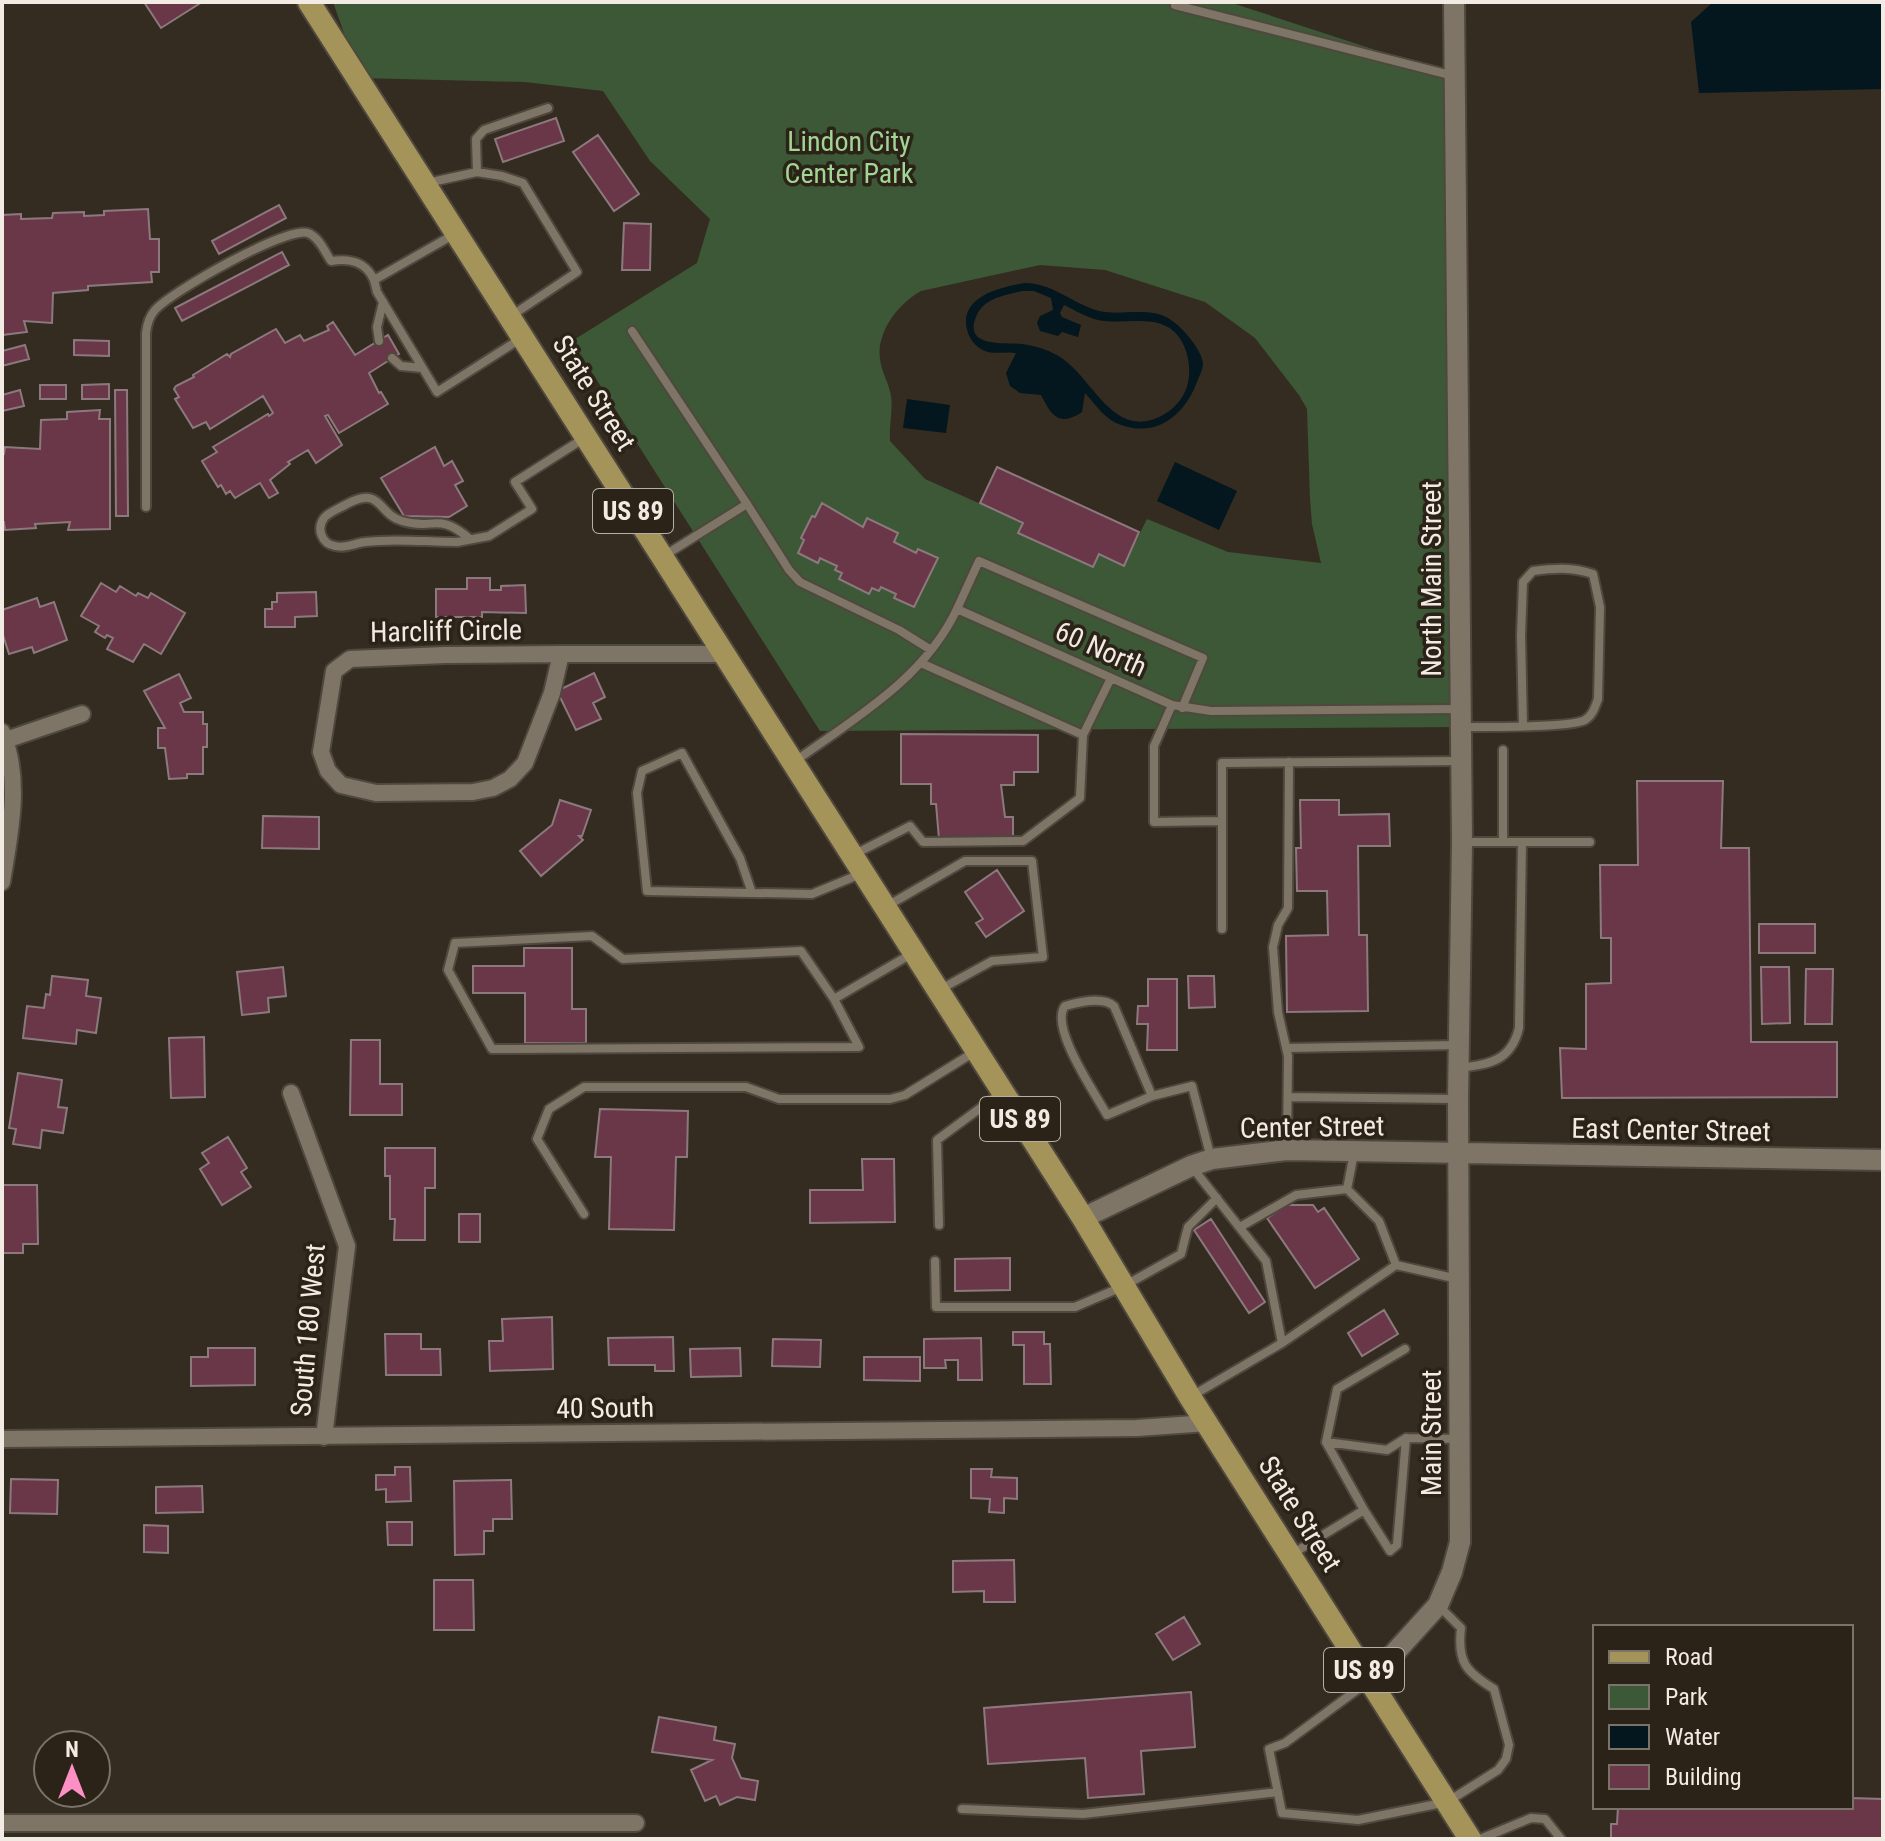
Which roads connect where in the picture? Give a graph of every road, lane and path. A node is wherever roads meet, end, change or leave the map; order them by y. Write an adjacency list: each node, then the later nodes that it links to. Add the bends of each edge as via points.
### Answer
1 (309, 2): 7 (main road, State Street / US 89)
2 (1454, 2): 4 (street, North Main Street)
3 (1175, 5): 4 (lane)
4 (1455, 76): 31 (street, North Main Street)
5 (548, 108): 6 (lane, via 484,130 476,139)
6 (477, 172): 7 (lane); 11 (lane, via 523,183 577,272)
7 (426, 183): 8 (main road, State Street / US 89)
8 (457, 232): 9 (lane); 11 (main road, State Street / US 89)
9 (374, 280): 10 (lane); 19 (lane, via 361,263 331,261 316,239 299,232 277,238 162,303 146,333)
10 (383, 302): 14 (lane); 16 (lane)
11 (510, 317): 13 (main road, State Street / US 89)
12 (632, 331): 18 (lane)
13 (523, 337): 16 (lane, via 437,392); 17 (main road, State Street / US 89)
14 (379, 341)
15 (392, 358): 16 (lane, via 401,366)
16 (422, 368)
17 (586, 437): 20 (lane, via 515,482 532,509 489,536); 21 (main road, State Street / US 89)
18 (747, 504): 21 (lane); 23 (lane, via 800,582)
19 (146, 507)
20 (470, 539): 20 (lane, via 454,525 400,521 365,497 323,521 321,534 328,544 342,547)
21 (662, 557): 25 (main road, State Street / US 89)
22 (957, 609): 23 (lane); 27 (lane, 60 North); 29 (lane, via 979,561 1203,658)
23 (931, 650): 26 (lane)
24 (561, 654): 24 (street, Harcliff Circle, via 350,659 334,671 321,752 328,771 341,785 376,793 493,788 525,763); 25 (street, Harcliff Circle)
25 (723, 654): 37 (main road, State Street / US 89)
26 (921, 663): 33 (lane); 37 (lane)
27 (1111, 678): 28 (lane, 60 North); 33 (lane)
28 (1172, 705): 29 (lane, 60 North); 39 (lane, via 1154,746 1154,822)
29 (1182, 708): 31 (lane, 60 North)
30 (82, 714): 34 (street)
31 (1460, 718): 32 (lane, 60 North); 36 (street, North Main Street)
32 (1523, 725): 32 (lane, 60 North, via 1583,721 1593,713 1598,699 1600,607 1593,574 1558,567 1533,571 1523,582)
33 (1083, 735): 44 (lane, via 1080,798 1023,841 923,842 910,826)
34 (4, 736): 45 (street, via 14,799)
35 (1503, 750): 41 (lane)
36 (1461, 761): 38 (lane); 40 (street, North Main Street)
37 (793, 762): 44 (main road, State Street / US 89)
38 (1289, 762): 39 (lane, via 1222,763); 53 (lane, via 1288,908 1273,947)
39 (1222, 821): 48 (lane)
40 (1462, 842): 41 (lane); 52 (street, North Main Street)
41 (1503, 842): 42 (lane)
42 (1522, 842): 43 (lane); 55 (lane, via 1516,1041 1485,1065)
43 (1590, 842)
44 (858, 864): 46 (lane, via 812,894); 47 (main road, State Street / US 89)
45 (2, 882)
46 (752, 893): 46 (lane, via 647,891 637,793 642,771 682,753 740,858)
47 (885, 907): 49 (main road, State Street / US 89); 50 (lane, via 965,861 1032,861 1043,957 992,961)
48 (1222, 929)
49 (914, 953): 50 (main road, State Street / US 89); 51 (lane)
50 (938, 990): 54 (main road, State Street / US 89)
51 (834, 999): 51 (lane, via 801,951 623,959 592,936 455,943 448,970 492,1049 859,1047)
52 (1459, 1045): 53 (lane); 55 (street, North Main Street)
53 (1287, 1048): 59 (lane)
54 (976, 1050): 56 (main road, US 89); 69 (lane, via 890,1099 779,1099 746,1087 584,1087 549,1109 537,1139)
55 (1459, 1068): 60 (street, North Main Street)
56 (1003, 1092): 70 (main road, US 89); 71 (lane, via 937,1140)
57 (291, 1093): 81 (street, South 180 West, via 347,1246)
58 (1152, 1096): 58 (lane, via 1114,1006 1108,1001 1065,1006 1062,1029 1107,1115); 64 (lane, via 1192,1086)
59 (1288, 1097): 60 (lane); 61 (lane)
60 (1458, 1099): 63 (street, North Main Street)
61 (1287, 1150): 62 (street, Center Street); 64 (street, Center Street)
62 (1354, 1152): 63 (street, Center Street); 67 (lane)
63 (1459, 1155): 65 (street, East Center Street); 75 (street, Main Street)
64 (1212, 1159): 66 (street, Center Street)
65 (1883, 1160)
66 (1191, 1166): 68 (lane); 70 (street, Center Street)
67 (1347, 1189): 72 (lane, via 1296,1195); 74 (lane, via 1379,1221)
68 (1217, 1198): 72 (lane); 76 (lane, via 1188,1227 1181,1254)
69 (584, 1214)
70 (1083, 1218): 76 (main road, State Street / US 89)
71 (939, 1225)
72 (1240, 1227): 77 (lane, via 1266,1261)
73 (935, 1261): 76 (lane, via 936,1307 1075,1307)
74 (1396, 1265): 75 (lane); 77 (lane)
75 (1458, 1279): 84 (street, Main Street)
76 (1124, 1286): 79 (main road, State Street / US 89)
77 (1282, 1343): 79 (lane)
78 (1405, 1349): 85 (lane, via 1337,1389)
79 (1190, 1397): 80 (main road, State Street / US 89)
80 (1208, 1423): 81 (street, 40 South); 87 (main road, State Street / US 89)
81 (324, 1437): 83 (street, 40 South)
82 (1406, 1438): 84 (lane); 85 (lane, via 1387,1450); 86 (lane, via 1397,1545 1390,1551)
83 (2, 1439)
84 (1460, 1439): 88 (street, Main Street, via 1460,1542)
85 (1326, 1442): 86 (lane)
86 (1364, 1510): 87 (lane)
87 (1290, 1555): 89 (main road, State Street / US 89)
88 (1438, 1605): 89 (street, Main Street); 91 (lane, via 1461,1628 1466,1669 1494,1689 1509,1745 1498,1770)
89 (1370, 1680): 90 (lane, via 1285,1743 1269,1749); 91 (main road, State Street / US 89)
90 (1278, 1792): 91 (lane, via 1282,1813 1358,1820); 92 (lane, via 1083,1814)
91 (1447, 1802): 96 (main road, State Street / US 89)
92 (962, 1809)
93 (2, 1823): 95 (street)
94 (636, 1823): 95 (street)
95 (271, 1832)
96 (1470, 1839)
97 (1480, 1839): 98 (lane, via 1531,1818 1545,1819)
98 (1561, 1839)

